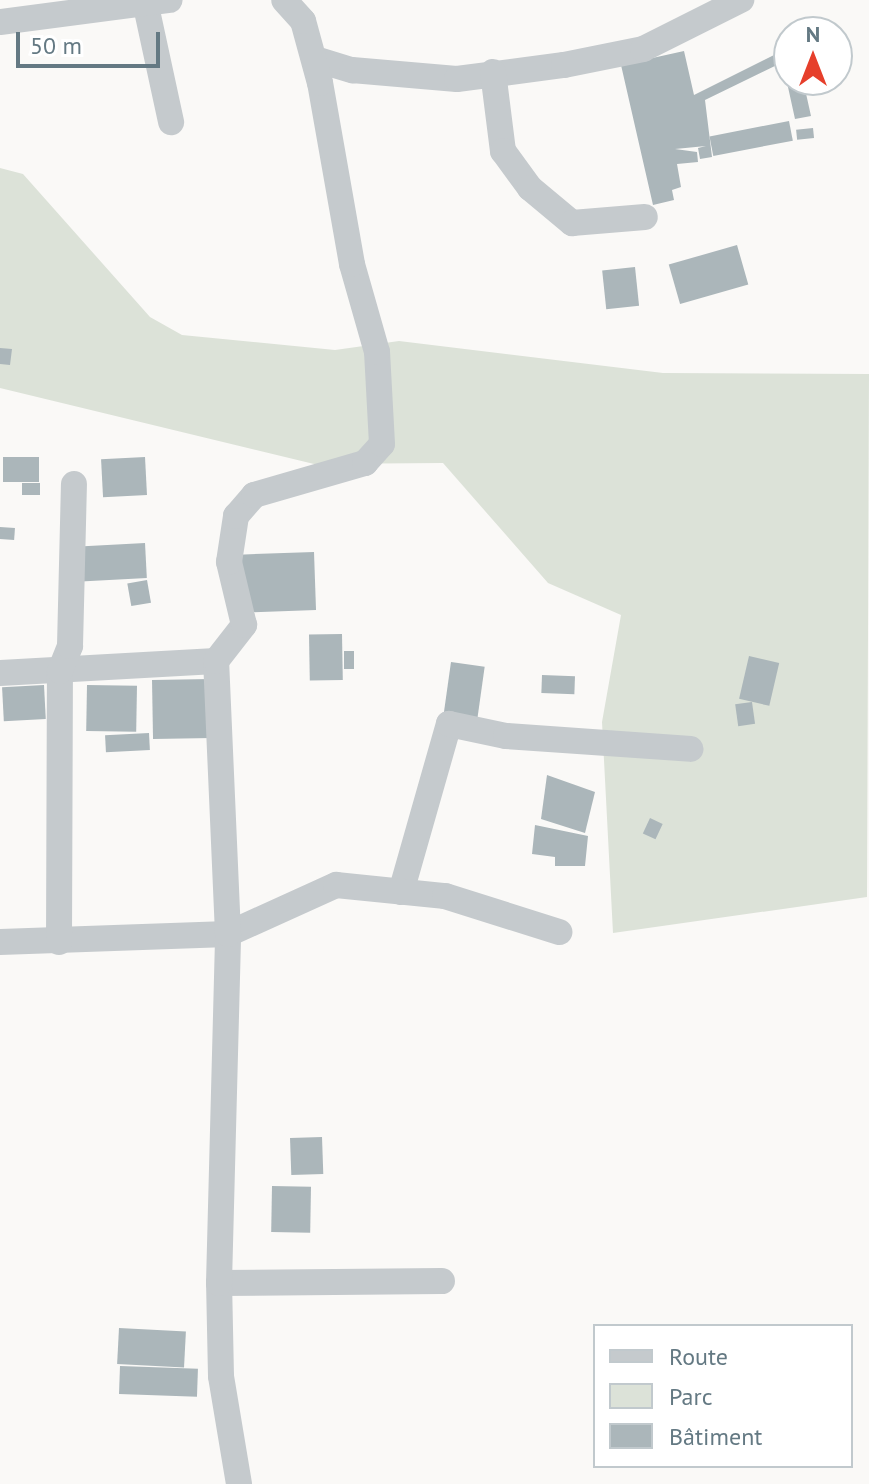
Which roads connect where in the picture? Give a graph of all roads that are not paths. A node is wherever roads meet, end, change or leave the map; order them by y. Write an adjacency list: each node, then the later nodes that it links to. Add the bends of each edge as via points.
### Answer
1 (284, 0): 5 (street, via 303,21)
2 (741, 0): 7 (street, via 643,49)
3 (158, 3): 4 (street); 9 (street)
4 (0, 22)
5 (315, 59): 6 (street); 8 (street)
6 (352, 70): 7 (street, via 457,79); 8 (street)
7 (493, 72): 10 (street, via 503,151 530,188 572,223)
8 (325, 106): 12 (street, via 352,264 377,352 382,444 365,463 254,495 236,516 229,562 244,625)
9 (171, 122)
10 (645, 217)
11 (74, 484): 13 (street, via 70,646)
12 (216, 661): 13 (street); 18 (street)
13 (60, 671): 14 (street); 20 (street)
14 (0, 673)
15 (691, 749): 16 (street, via 506,736 449,724)
16 (401, 892): 17 (street, via 515,913); 18 (street, via 336,885)
17 (559, 932)
18 (228, 934): 20 (street); 22 (street)
19 (0, 942): 20 (street)
20 (59, 942)
21 (442, 1281): 22 (street)
22 (219, 1283): 23 (street, via 221,1376)
23 (239, 1484)

